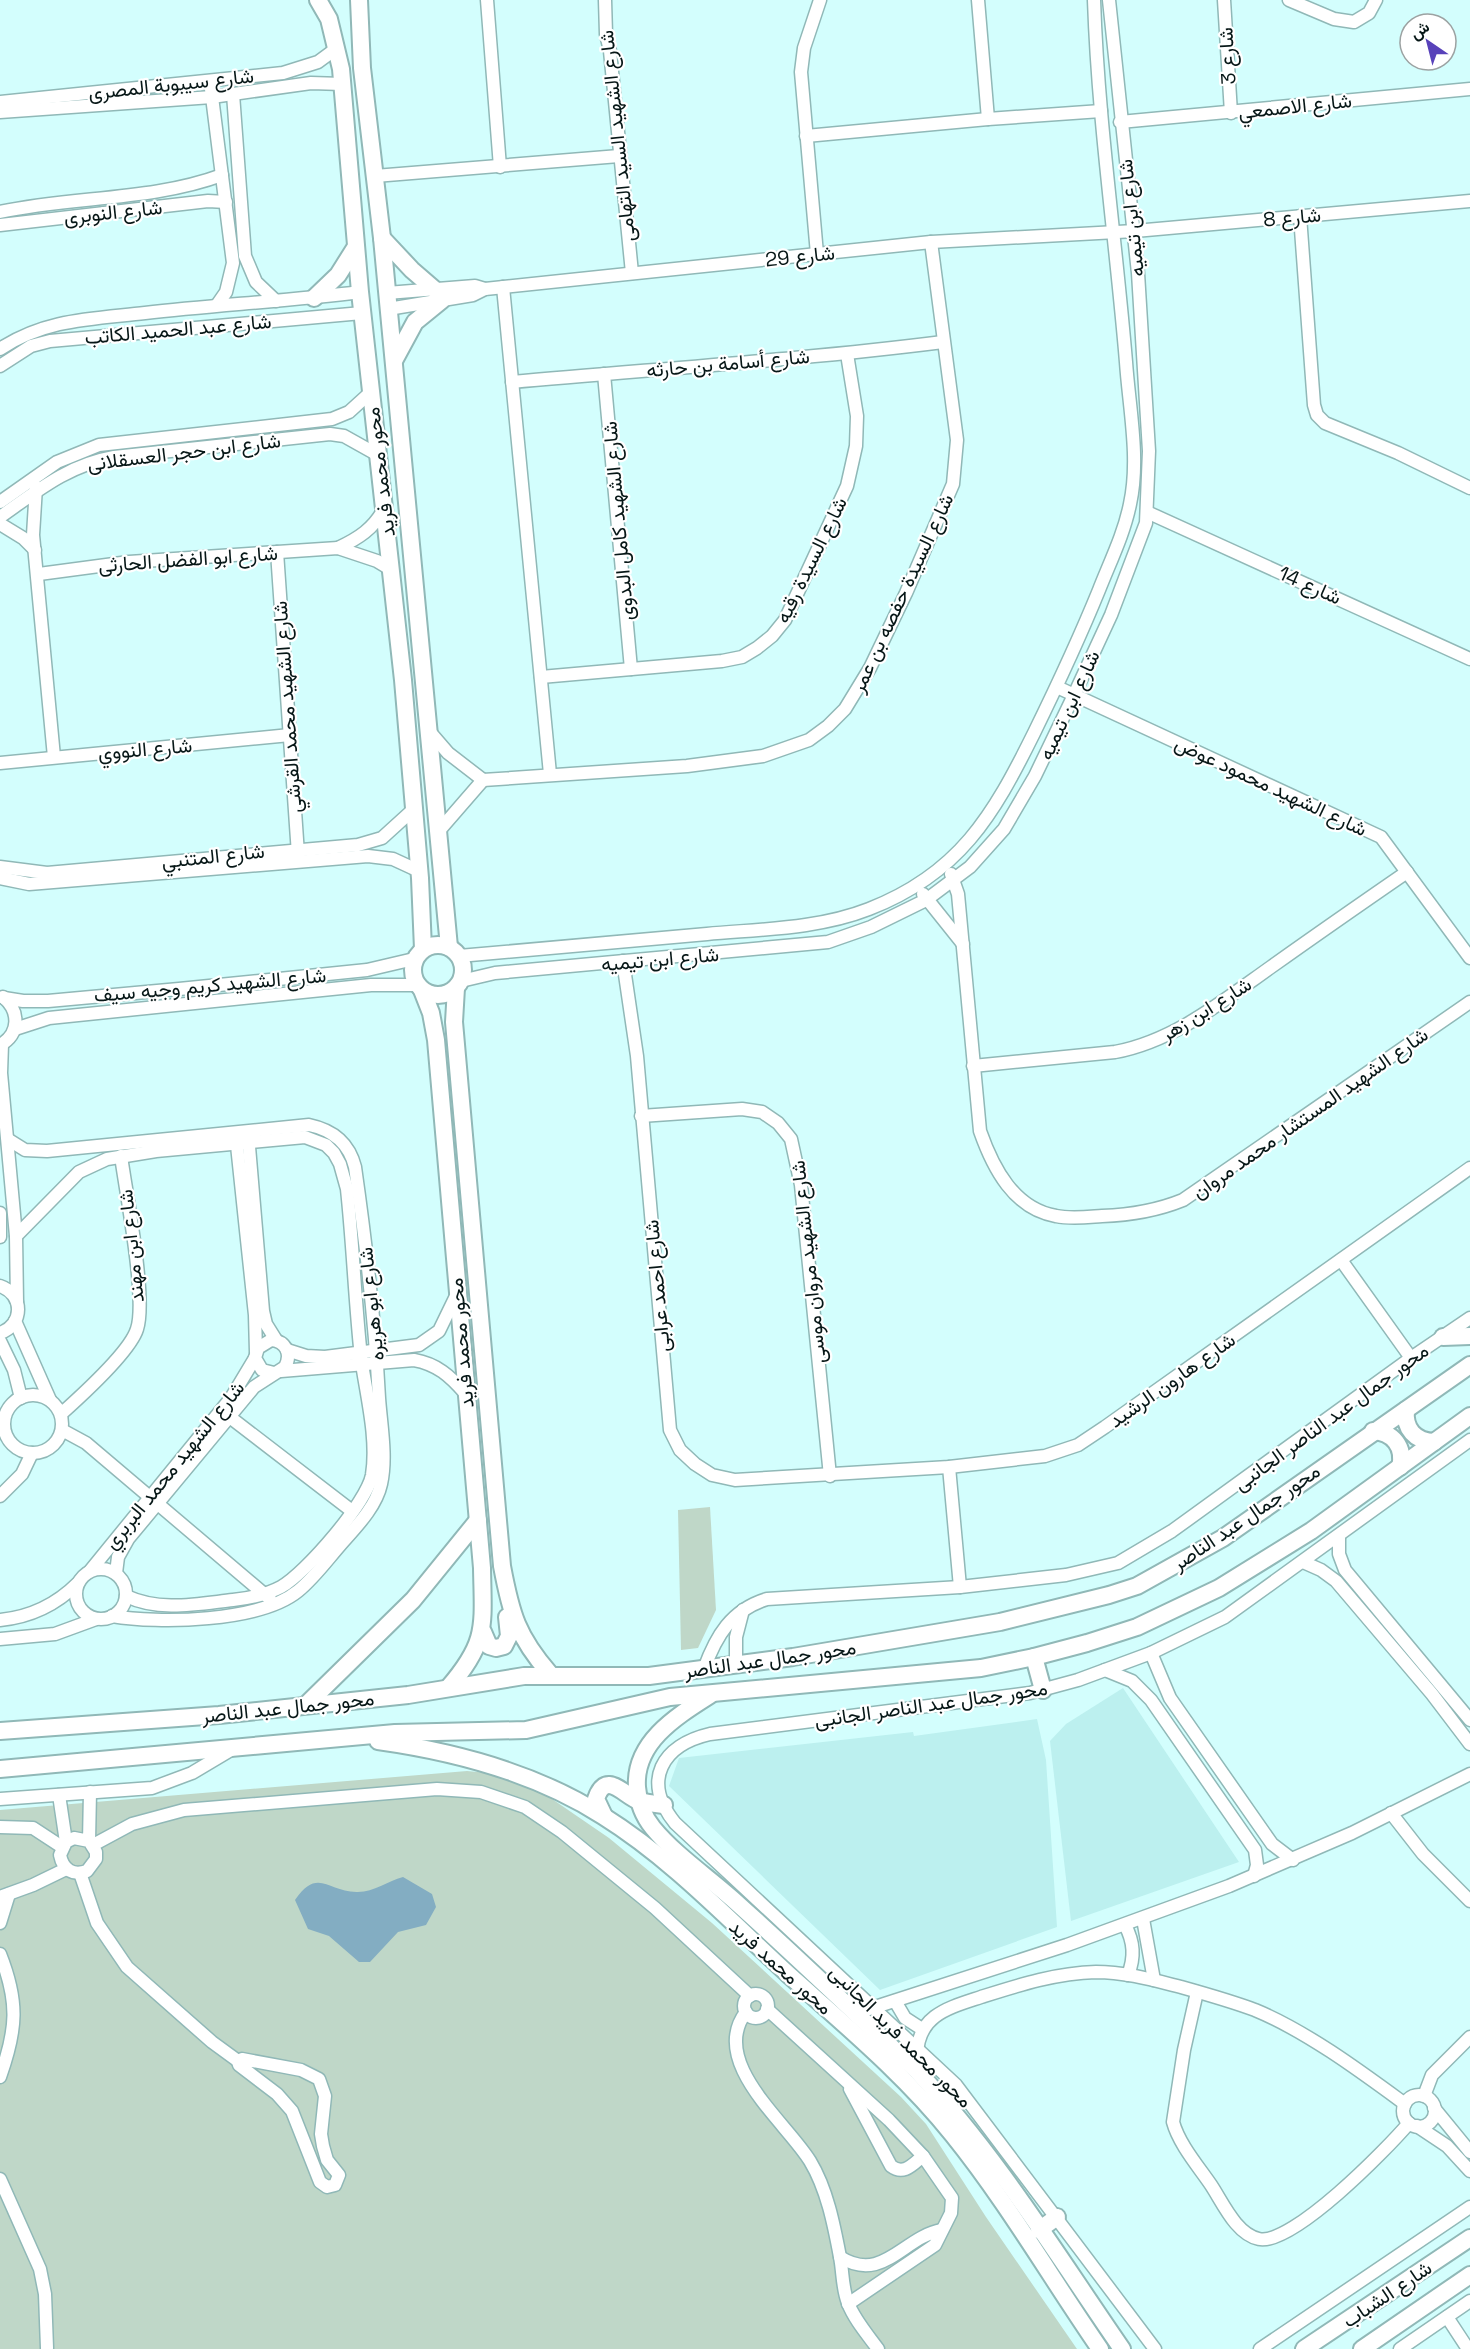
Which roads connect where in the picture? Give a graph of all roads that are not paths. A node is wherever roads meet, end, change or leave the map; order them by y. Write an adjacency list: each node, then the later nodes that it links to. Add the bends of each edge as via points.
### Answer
1 (318, 0): 12 (main road, محور محمد فريد, via 329,19)
2 (359, 0): 13 (main road, محور محمد فريد)
3 (488, 0): 26 (street)
4 (605, 0): 25 (street, شارع الشهيد السيد التهامى)
5 (820, 0): 24 (street, via 803,56 801,94)
6 (978, 0): 22 (street)
7 (1094, 0): 20 (street, شارع ابن تيميه)
8 (1109, 0): 23 (street, شارع ابن تيميه)
9 (1224, 0): 21 (street, شارع 3)
10 (1289, 0): 11 (street, via 1334,19 1354,22 1369,13)
11 (1376, 0)
12 (337, 48): 14 (main road, محور محمد فريد); 15 (street, شارع سيبوبة المصرى, via 303,69)
13 (362, 68): 14 (main road); 28 (main road, محور محمد فريد)
14 (342, 77): 17 (street, شارع سيبوبة المصرى); 38 (main road, محور محمد فريد)
15 (210, 81): 18 (street); 19 (street, شارع سيبوبة المصرى)
16 (1470, 89): 21 (street, شارع الاصمعي)
17 (233, 94): 18 (street, شارع سيبوبة المصرى); 45 (street, via 245,256 256,282)
18 (212, 97): 19 (street, شارع سيبوبة المصرى); 27 (street)
19 (1, 106)
20 (1101, 111): 22 (street); 35 (street, شارع ابن تيميه)
21 (1231, 113): 23 (street, شارع الاصمعي)
22 (988, 118): 24 (street)
23 (1120, 122): 34 (street, شارع ابن تيميه)
24 (806, 136): 39 (street)
25 (619, 156): 26 (street); 40 (street, شارع الشهيد السيد التهامى)
26 (500, 167): 28 (street)
27 (222, 175): 30 (street); 31 (street, شارع النوبرى, via 194,185 50,202)
28 (375, 176): 36 (main road, محور محمد فريد)
29 (1470, 201): 32 (street, شارع 8)
30 (226, 202): 33 (street, شارع النوبرى); 47 (street, via 233,263 231,278)
31 (0, 212)
32 (1300, 216): 34 (street, شارع 8); 61 (street, via 1317,415 1333,426)
33 (0, 225)
34 (1135, 231): 35 (street, شارع 8); 65 (street, شارع ابن تيميه)
35 (1115, 233): 37 (street, شارع 29); 63 (street, شارع ابن تيميه, via 1132,444)
36 (382, 238): 43 (main road); 46 (main road, محور محمد فريد)
37 (931, 242): 39 (street, شارع 29); 49 (street, شارع السيدة حفصه بن عمر)
38 (355, 248): 42 (main road, محور محمد فريد); 44 (main road, via 338,275)
39 (817, 254): 40 (street, شارع 29)
40 (632, 273): 41 (street, شارع 29)
41 (503, 287): 43 (street, شارع 29, via 485,290 475,286); 55 (street)
42 (360, 292): 44 (street, شارع عبد الحميد الكاتب); 48 (main road, محور محمد فريد)
43 (438, 295): 46 (street, شارع 29); 52 (main road, via 402,341)
44 (314, 298): 45 (street, شارع عبد الحميد الكاتب)
45 (276, 301): 47 (street, شارع عبد الحميد الكاتب)
46 (388, 301): 52 (main road, محور محمد فريد)
47 (218, 305): 50 (street, شارع عبد الحميد الكاتب, via 48,325)
48 (362, 313): 53 (street, شارع عبد الحميد الكاتب, via 50,340 22,351); 56 (main road, محور محمد فريد)
49 (943, 342): 51 (street, شارع أسامة بن حارثه); 84 (street, شارع السيدة حفصه بن عمر, via 957,440 953,484 870,668 845,709 809,740 764,756 687,766)
50 (0, 349)
51 (847, 354): 54 (street, شارع أسامة بن حارثه); 76 (street, شارع السيدة رقيه, via 857,416 853,468 785,620 772,636 741,657)
52 (393, 363): 80 (main road, محور محمد فريد)
53 (0, 366)
54 (604, 374): 55 (street, شارع أسامة بن حارثه); 76 (street, شارع الشهيد كامل البدوى)
55 (512, 382): 77 (street)
56 (371, 392): 57 (street, شارع ابن حجر العسقلانى, via 349,412); 59 (main road, محور محمد فريد)
57 (317, 421): 58 (street); 60 (street, شارع ابن حجر العسقلانى, via 99,445 57,462)
58 (319, 436): 59 (street, شارع ابن حجر العسقلانى, via 344,436); 60 (street, شارع ابن حجر العسقلانى, via 99,460)
59 (378, 455): 64 (main road, محور محمد فريد)
60 (34, 485): 62 (street, شارع ابن حجر العسقلانى); 66 (street, شارع ابن حجر العسقلانى); 71 (street)
61 (1470, 488)
62 (0, 502)
63 (1131, 502): 65 (street, شارع 14); 68 (street, شارع ابن تيميه)
64 (385, 509): 70 (street, شارع ابو الفضل الحارثى, via 364,534); 73 (main road, محور محمد فريد)
65 (1149, 509): 69 (street, شارع ابن تيميه); 75 (street, شارع 14)
66 (0, 517)
67 (0, 524): 71 (street)
68 (1124, 527): 69 (street); 78 (street, شارع ابن تيميه)
69 (1143, 533): 79 (street, شارع ابن تيميه)
70 (338, 548): 72 (street, شارع ابو الفضل الحارثى); 73 (street, شارع ابو الفضل الحارثى)
71 (35, 550): 74 (street)
72 (277, 552): 74 (street, شارع ابو الفضل الحارثى, via 129,562); 81 (street, شارع الشهيد محمد القرشي)
73 (392, 570): 86 (main road, محور محمد فريد)
74 (39, 574): 82 (street)
75 (1470, 659)
76 (631, 669): 77 (street, شارع السيدة رقيه)
77 (541, 677): 84 (street)
78 (1057, 687): 79 (street, شارع الشهيد محمود عوض); 90 (street, شارع ابن تيميه, via 1007,787)
79 (1074, 695): 93 (street, شارع الشهيد محمود عوض, via 1367,829 1381,837); 95 (street, شارع ابن تيميه, via 1004,829)
80 (429, 731): 85 (street, via 459,763); 87 (main road, محور محمد فريد)
81 (290, 735): 82 (street, شارع النووي); 88 (street, شارع الشهيد محمد القرشي)
82 (54, 757): 83 (street, شارع النووي)
83 (0, 763)
84 (550, 774): 85 (street, شارع السيدة حفصه بن عمر)
85 (483, 780): 87 (street)
86 (415, 808): 88 (street, شارع المتنبي, via 391,832 370,842); 92 (main road, محور محمد فريد)
87 (437, 833): 99 (main road, محور محمد فريد)
88 (297, 848): 89 (street, شارع الشهيد محمد القرشي); 91 (street, شارع المتنبي, via 47,873)
89 (299, 861): 92 (street, شارع المتنبي, via 380,856); 94 (street, شارع المتنبي, via 29,884)
90 (946, 865): 95 (street, شارع الشهيد المستشار محمد مروان); 96 (street, شارع ابن تيميه)
91 (0, 867)
92 (419, 871): 100 (main road, محور محمد فريد)
93 (1407, 872): 101 (street, شارع الشهيد محمود عوض); 109 (street, شارع ابن زهر, via 1171,1034 1115,1052)
94 (0, 878)
95 (954, 879): 97 (street, شارع ابن تيميه); 98 (street, شارع الشهيد المستشار محمد مروان)
96 (917, 886): 97 (street); 99 (street, شارع ابن تيميه, via 866,910 787,928)
97 (926, 900): 98 (street); 102 (street, شارع ابن تيميه, via 880,923 828,942)
98 (964, 945): 109 (street, شارع الشهيد المستشار محمد مروان)
99 (454, 951): 100 (main road, via 431,945); 103 (main road, via 463,969)
100 (419, 954): 104 (main road, via 412,973); 105 (street, شارع الشهيد كريم وجيه سيف, via 367,970 48,1000)
101 (1470, 958)
102 (623, 961): 103 (street, شارع ابن تيميه, via 495,973); 110 (street, شارع احمد عرابى, via 634,1025)
103 (458, 985): 104 (main road, via 436,996); 165 (main road, محور محمد فريد, via 454,1034 502,1566)
104 (420, 988): 107 (street, شارع الشهيد كريم وجيه سيف, via 370,985 49,1018); 120 (main road, محور محمد فريد, via 432,1013 436,1040)
105 (2, 997): 107 (street, via 15,1011)
106 (1470, 1002): 109 (street, شارع الشهيد المستشار محمد مروان, via 1200,1191 1166,1207 1130,1215 1056,1216 1040,1212 1019,1198 1003,1180 986,1148 977,1113)
107 (15, 1029): 108 (street)
108 (1, 1044): 112 (street)
109 (973, 1066)
110 (641, 1116): 152 (street, شارع احمد عرابى, via 664,1378 675,1442 687,1458 722,1479); 152 (street, شارع الشهيد مروان موسى, via 754,1110 778,1123 791,1139 801,1185)
111 (242, 1137): 112 (street, شارع ابو هريره, via 41,1151 25,1150); 113 (street, شارع ابو هريره); 127 (street, via 263,1311); 130 (street); 131 (street, شارع ابو هريره, via 309,1125 330,1132 347,1147 355,1167); 133 (street, شارع ابو هريره, via 304,1137 326,1145 340,1164 350,1224)
112 (9, 1140): 116 (street)
113 (121, 1156): 116 (street, شارع ابو هريره, via 93,1163 79,1172); 140 (street, شارع ابن مهند, via 138,1286 137,1330 90,1387)
114 (1470, 1168): 118 (street, شارع هارون الرشيد)
115 (0, 1214): 117 (street)
116 (16, 1236): 121 (street)
117 (0, 1237)
118 (1341, 1260): 132 (street); 150 (street, شارع هارون الرشيد, via 1078,1445 1045,1456)
119 (0, 1286): 121 (street, via 9,1290)
120 (456, 1296): 131 (street, via 444,1324 427,1342); 136 (main road, محور محمد فريد)
121 (17, 1302): 123 (street)
122 (1470, 1318): 126 (street, محور جمال عبد الناصر الجانبى)
123 (15, 1321): 124 (street); 138 (street)
124 (0, 1333)
125 (1470, 1336): 126 (main road)
126 (1443, 1337): 132 (street, محور جمال عبد الناصر الجانبى)
127 (276, 1340): 129 (street); 130 (street, via 262,1344)
128 (0, 1341): 137 (street)
129 (287, 1350): 133 (street, via 315,1357); 135 (street, via 288,1362)
130 (256, 1355): 135 (street, via 262,1370); 154 (street, شارع الشهيد محمد البربري, via 231,1398)
131 (377, 1358): 133 (street); 136 (street, via 429,1364 448,1375); 166 (street, شارع ابو هريره, via 381,1487 358,1525 305,1584)
132 (1411, 1358): 162 (street, محور جمال عبد الناصر الجانبى, via 1132,1556 1066,1575)
133 (361, 1359): 135 (street); 155 (street, شارع ابو هريره, via 373,1467 368,1488)
134 (1470, 1365): 139 (main road, محور جمال عبد الناصر)
135 (278, 1372): 142 (street, شارع الشهيد محمد البربري, via 254,1387)
136 (465, 1393): 156 (main road, محور محمد فريد)
137 (21, 1398): 138 (street, via 36,1395); 143 (street, via 9,1407)
138 (50, 1400): 140 (street)
139 (1406, 1410): 145 (main road, محور جمال عبد الناصر); 148 (main road, via 1406,1422 1412,1433)
140 (61, 1414): 144 (street)
141 (1470, 1416): 148 (main road, محور جمال عبد الناصر)
142 (231, 1418): 154 (street, شارع الشهيد محمد البربري); 155 (street)
143 (2, 1422): 146 (street)
144 (62, 1430): 149 (street, via 51,1447); 154 (street, via 86,1443)
145 (1373, 1431): 151 (main road, via 1390,1436 1398,1444); 176 (main road, محور جمال عبد الناصر, via 1223,1538 1137,1586 1000,1622)
146 (4, 1439): 149 (street)
147 (1470, 1441): 157 (street, محور جمال عبد الناصر الجانبى)
148 (1434, 1442): 151 (main road, محور جمال عبد الناصر)
149 (32, 1454): 153 (street, via 22,1474)
150 (949, 1467): 152 (street, شارع هارون الرشيد); 162 (street)
151 (1400, 1467): 175 (main road, محور جمال عبد الناصر, via 1275,1555 1219,1588 1137,1627)
152 (830, 1476)
153 (0, 1496)
154 (154, 1500): 159 (street, شارع الشهيد محمد البربري); 160 (street, شارع الشهيد محمد البربري, via 122,1549); 163 (street)
155 (352, 1511): 163 (street, شارع ابو هريره, via 304,1569)
156 (478, 1520): 171 (main road, محور محمد فريد); 183 (main road, via 413,1600)
157 (1339, 1536): 158 (street, محور جمال عبد الناصر الجانبى); 172 (street, via 1339,1554 1345,1570)
158 (1303, 1562): 172 (street, via 1336,1581); 174 (street, محور جمال عبد الناصر الجانبى, via 1225,1617)
159 (90, 1571): 160 (street, via 103,1568); 161 (street)
160 (116, 1573): 164 (street, via 126,1587)
161 (78, 1583): 169 (street, via 78,1606); 170 (street, via 41,1610)
162 (960, 1587): 167 (street, محور جمال عبد الناصر الجانبى, via 784,1597 767,1599)
163 (266, 1595): 164 (street, شارع ابو هريره, via 164,1606); 166 (street)
164 (126, 1596): 168 (street, via 122,1608)
165 (511, 1603): 171 (main road, via 507,1643 493,1648 486,1643); 179 (main road, محور محمد فريد, via 523,1642)
166 (274, 1605): 168 (street, شارع ابو هريره, via 249,1612 164,1620)
167 (743, 1610): 176 (street, via 736,1637); 177 (street, محور جمال عبد الناصر الجانبى, via 724,1628)
168 (112, 1616): 169 (street)
169 (96, 1619): 173 (street, via 55,1634)
170 (0, 1620)
171 (483, 1632): 180 (main road, محور محمد فريد, via 472,1658)
172 (1386, 1632): 186 (street); 189 (street)
173 (0, 1639)
174 (1151, 1653): 178 (street, محور جمال عبد الناصر الجانبى); 184 (street)
175 (1034, 1656): 181 (main road); 182 (main road, محور جمال عبد الناصر, via 972,1669)
176 (736, 1665): 177 (main road, محور جمال عبد الناصر)
177 (704, 1669): 179 (main road, محور جمال عبد الناصر, via 634,1677)
178 (1105, 1670): 181 (street, محور جمال عبد الناصر الجانبى); 185 (street, via 1139,1687)
179 (550, 1674): 180 (main road, محور جمال عبد الناصر)
180 (448, 1688): 183 (main road, محور جمال عبد الناصر)
181 (1043, 1690): 197 (street, محور جمال عبد الناصر الجانبى, via 696,1737 676,1746 665,1759 660,1774)
182 (714, 1693): 188 (main road, محور جمال عبد الناصر, via 647,1700 526,1730); 196 (main road, محور محمد فريد, via 669,1722 650,1743 639,1771)
183 (306, 1706): 187 (main road, محور جمال عبد الناصر)
184 (1175, 1706): 185 (street); 202 (street)
185 (1161, 1715): 204 (street)
186 (1470, 1720)
187 (0, 1731)
188 (350, 1737): 190 (main road, محور جمال عبد الناصر); 199 (main road, محور محمد فريد, via 434,1750 500,1768)
189 (1470, 1744)
190 (234, 1748): 191 (main road, محور جمال عبد الناصر); 193 (street, via 163,1786)
191 (0, 1769)
192 (1470, 1774): 198 (street)
193 (90, 1792): 194 (street); 201 (street)
194 (59, 1795): 195 (street); 203 (street)
195 (0, 1800)
196 (640, 1801): 197 (main road); 199 (main road, via 617,1786 606,1786 596,1799); 223 (main road, محور محمد فريد, via 648,1821 660,1835)
197 (664, 1805): 221 (street, محور محمد فريد الجانبى, via 675,1823)
198 (1391, 1814): 205 (street); 210 (street, via 1423,1854)
199 (604, 1816): 251 (main road, محور محمد فريد, via 675,1872 910,2085 976,2167)
200 (0, 1827): 203 (street, via 33,1828)
201 (91, 1843): 203 (street, via 74,1838); 207 (street, via 96,1859 93,1866); 218 (street, via 132,1824 184,1810 437,1789 481,1792 525,1807 562,1832 655,1908)
202 (1272, 1844): 204 (street); 205 (street)
203 (64, 1845): 206 (street, via 62,1863)
204 (1256, 1850): 208 (street)
205 (1293, 1860): 208 (street)
206 (66, 1869): 207 (street); 209 (street)
207 (80, 1873): 227 (street, via 97,1923 127,1967)
208 (1254, 1876): 211 (street)
209 (4, 1896): 212 (street)
210 (1470, 1901)
211 (1143, 1918): 213 (street); 216 (street)
212 (0, 1923)
213 (1125, 1925): 215 (street, via 1133,1953); 219 (street)
214 (0, 1954): 229 (street, via 10,1980 15,2016)
215 (1128, 1975): 216 (street); 224 (street, via 1096,1972 1032,1982 954,2006)
216 (1154, 1980): 217 (street)
217 (1197, 1992): 232 (street, via 1254,2010 1298,2032); 234 (street, via 1173,2122 1232,2217 1248,2234 1266,2240 1298,2223 1370,2166)
218 (750, 1996): 220 (street, via 763,1996); 222 (street, via 744,2003)
219 (895, 2001): 221 (street); 224 (street, via 905,2018)
220 (768, 2008): 222 (street, via 758,2018); 230 (street)
221 (874, 2008): 223 (street); 226 (street, محور محمد فريد الجانبى)
222 (746, 2012): 244 (street, via 738,2026 737,2044 745,2076 814,2168 825,2194)
223 (854, 2012): 228 (main road, محور محمد فريد)
224 (922, 2029): 226 (street)
225 (1470, 2037): 231 (street, via 1432,2075)
226 (917, 2049): 228 (street); 240 (street, محور محمد فريد الجانبى, via 956,2085)
227 (238, 2061): 227 (street, via 288,2106 320,2182 327,2187 335,2185 339,2175 327,2160 321,2134 325,2096 319,2079 301,2070)
228 (918, 2072): 242 (main road, محور محمد فريد, via 964,2125)
229 (0, 2077)
230 (843, 2078): 236 (street); 236 (street, via 891,2166 905,2170)
231 (1424, 2096): 232 (street, via 1413,2096); 233 (street)
232 (1405, 2104): 234 (street, via 1404,2114)
233 (1434, 2108): 234 (street, via 1428,2124); 235 (street)
234 (1413, 2125): 237 (street, via 1447,2146)
235 (1470, 2152)
236 (923, 2156): 241 (street, via 952,2198 951,2213)
237 (1470, 2171)
238 (0, 2179): 249 (street, via 40,2269)
239 (1470, 2207): 254 (street)
240 (1057, 2217): 242 (main road); 253 (street, محور محمد فريد الجانبى)
241 (942, 2230): 244 (street, via 873,2266 856,2265); 247 (street, via 931,2249)
242 (1039, 2230): 252 (main road, محور محمد فريد)
243 (1470, 2238): 255 (main road, شارع الشباب)
244 (840, 2257): 247 (street)
245 (1470, 2275): 256 (main road, شارع الشباب)
246 (1470, 2301): 248 (street)
247 (848, 2304): 250 (street)
248 (1447, 2317): 257 (street); 258 (street)
249 (47, 2348)
250 (878, 2349)
251 (1100, 2349)
252 (1122, 2349)
253 (1155, 2349)
254 (1260, 2349)
255 (1304, 2349)
256 (1362, 2349)
257 (1400, 2349)
258 (1468, 2349)

